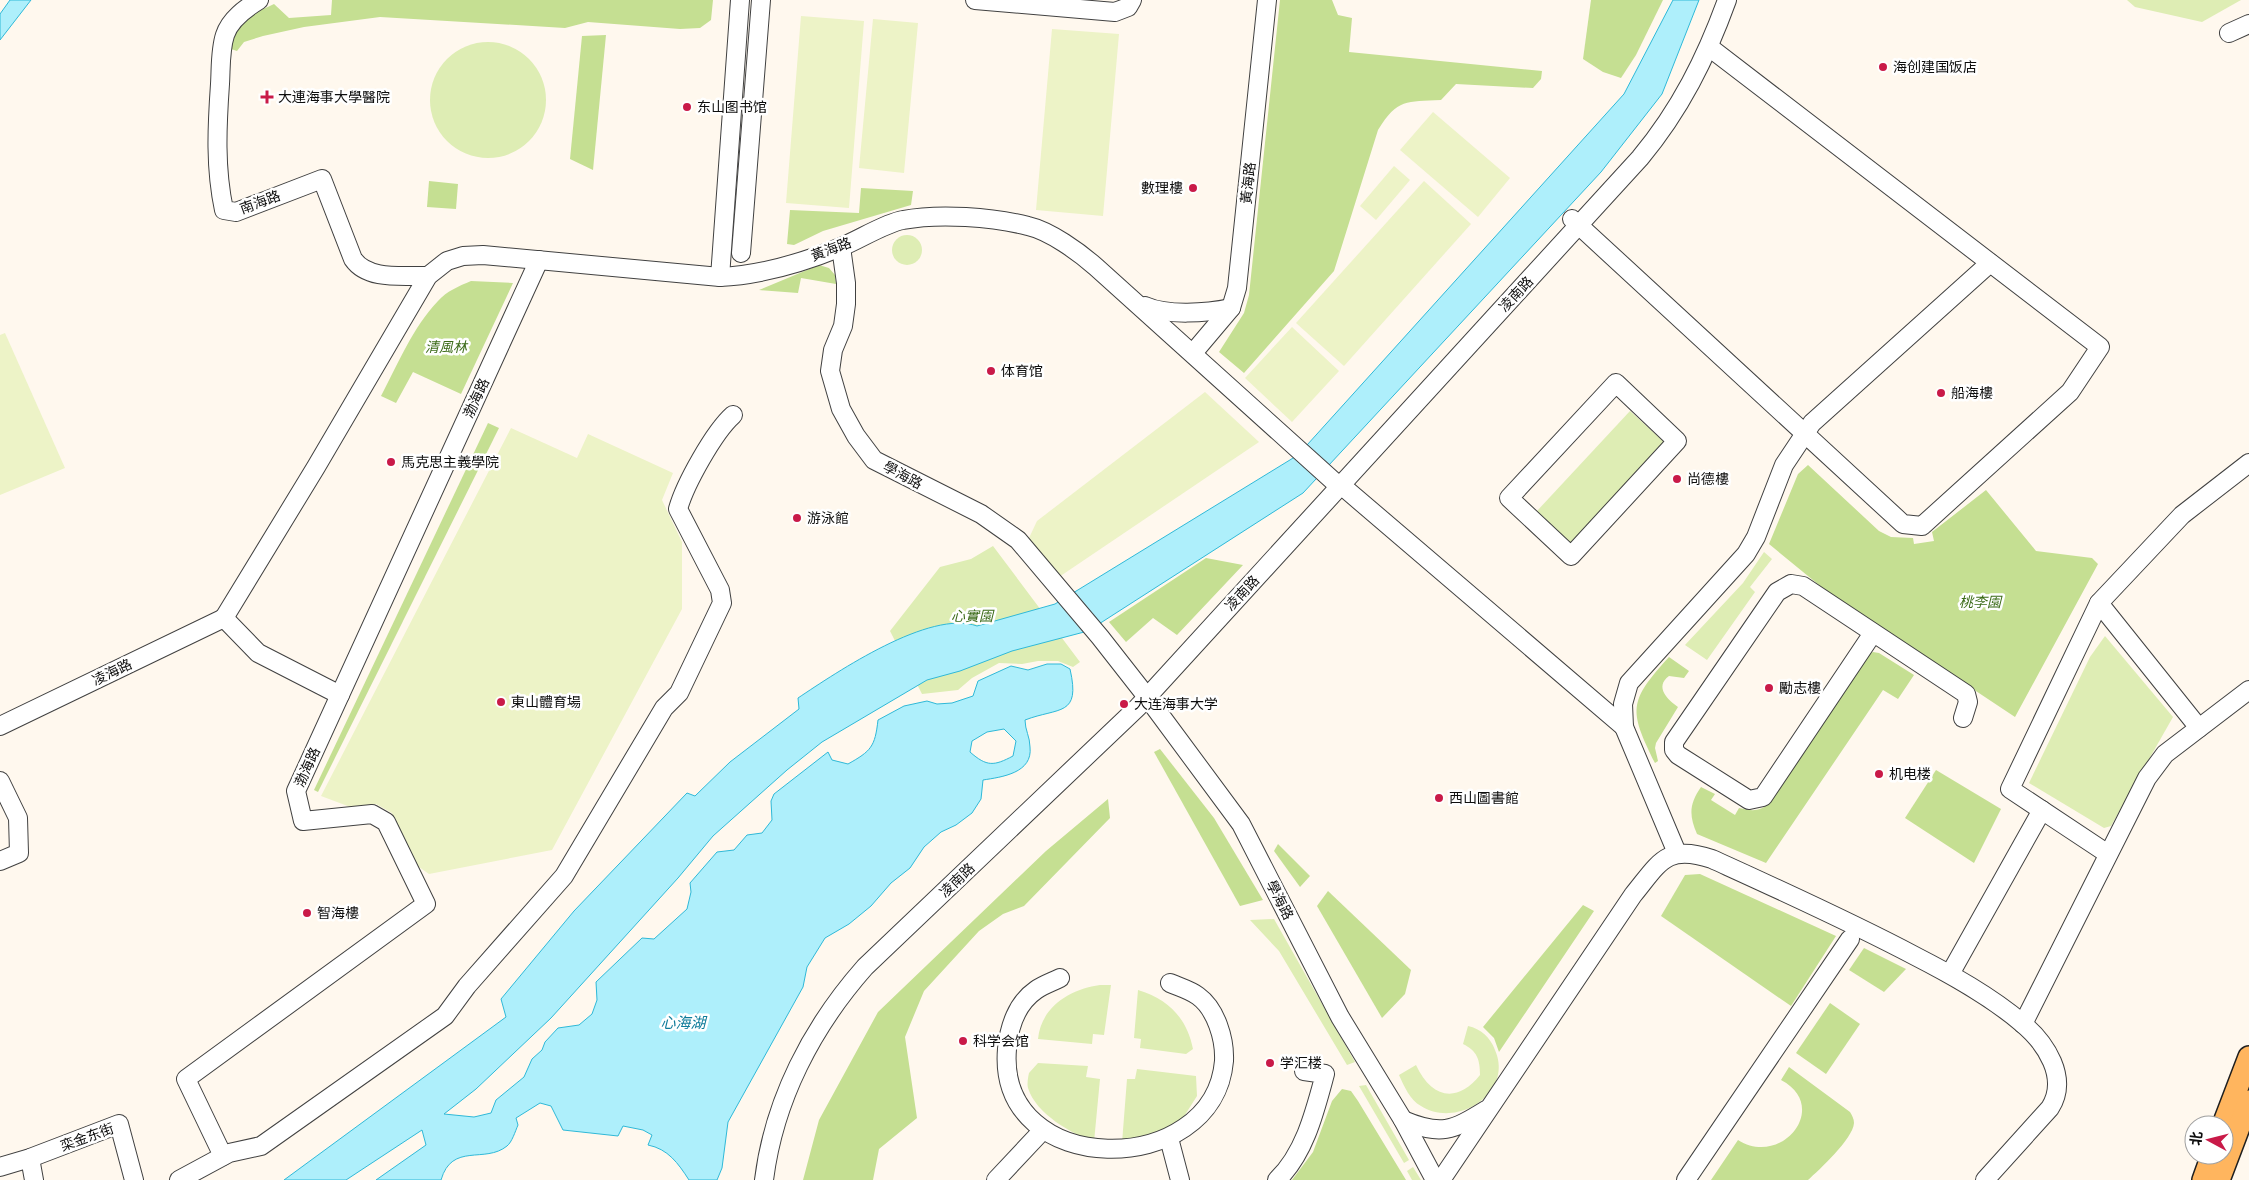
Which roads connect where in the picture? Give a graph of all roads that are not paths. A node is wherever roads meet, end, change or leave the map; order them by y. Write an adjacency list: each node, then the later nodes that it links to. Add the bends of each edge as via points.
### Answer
1 (259, 0): 16 (street, 南海路, via 240,12 225,34 216,138 218,182 224,210 236,212 322,178 358,267 378,274)
2 (740, 0): 17 (street)
3 (762, 0): 13 (street)
4 (975, 0): 5 (street, via 1115,12 1128,8)
5 (1132, 0)
6 (1267, 0): 19 (street, 黃海路, via 1237,288)
7 (1728, 0): 10 (street, 凌南路)
8 (2249, 24): 9 (street)
9 (2229, 33)
10 (1709, 47): 11 (street, 凌南路, via 1663,130); 15 (street)
11 (1576, 222): 22 (street); 24 (street, 凌南路)
12 (840, 247): 17 (street, 黃海路, via 770,271); 18 (street, 黃海路, via 902,220 954,216 1030,226 1074,248); 31 (street, 學海路, via 846,304 830,371 841,409 856,436 874,460 981,514 1018,540)
13 (742, 254)
14 (539, 260): 16 (street, 黃海路, via 463,256 447,260); 17 (street, 黃海路); 30 (street, 渤海路)
15 (1990, 263): 22 (street, via 1812,423); 22 (street, via 2100,347 2070,392 1922,526 1903,524)
16 (428, 276): 27 (street, 黃海路)
17 (720, 277)
18 (1140, 304): 19 (street, via 1162,312); 20 (street, 黃海路)
19 (1231, 308): 20 (street, 黃海路)
20 (1193, 353): 24 (street, 黃海路)
21 (733, 415): 54 (street, via 719,428 710,443 678,509 720,590 722,603 679,694 664,708 564,876 467,986 446,1016 261,1146)
22 (1805, 434): 34 (street, via 1784,465 1756,537 1746,554 1629,683 1623,704)
23 (2249, 463): 26 (street, via 2182,515)
24 (1340, 486): 31 (street, 凌南路); 34 (street)
25 (1509, 498): 25 (street, via 1616,383 1677,441 1571,556)
26 (2100, 603): 35 (street); 37 (street, via 2010,788)
27 (224, 618): 30 (street, via 258,653); 33 (street, 凌海路)
28 (1873, 633): 28 (street, via 1803,586 1784,586 1674,742 1674,750 1749,800 1763,797); 32 (street, via 1966,694 1968,702)
29 (2249, 690): 35 (street)
30 (340, 695): 54 (street, 渤海路, via 296,791 303,821 372,814 386,822 426,904 186,1079)
31 (1147, 697): 51 (street, 學海路, via 1241,824 1340,1017); 61 (street, 凌南路, via 865,967 847,988 809,1047 784,1098 774,1127)
32 (1963, 718)
33 (0, 726)
34 (1624, 727): 38 (street)
35 (2199, 728): 39 (street, via 2165,754 2147,778)
36 (0, 781): 40 (street, via 18,818 19,853)
37 (2042, 810): 39 (street); 42 (street)
38 (1677, 853): 42 (street, via 1692,852 1712,859); 49 (street, via 1659,862 1633,895)
39 (2108, 854): 45 (street)
40 (0, 861)
41 (1850, 939): 67 (street)
42 (1950, 974): 45 (street)
43 (1060, 978): 52 (street, via 1036,990 1022,1004 1012,1022 1008,1040 1007,1075 1013,1096 1025,1115)
44 (1170, 983): 53 (street, via 1198,996 1211,1011 1221,1033 1224,1060 1219,1087 1206,1110 1189,1130)
45 (2023, 1024): 68 (street, via 2051,1060 2057,1075 2057,1095 2050,1108)
46 (2249, 1057): 50 (main road)
47 (1304, 1071): 64 (street, via 1325,1074 1301,1146)
48 (2249, 1101): 70 (main road)
49 (1491, 1107): 51 (street, via 1457,1128 1424,1128); 66 (street)
50 (2227, 1115)
51 (1403, 1120): 65 (street, 學海路)
52 (1042, 1131): 53 (street, via 1077,1149 1104,1154 1124,1155); 62 (street)
53 (1170, 1142): 63 (street)
54 (223, 1156): 60 (street)
55 (30, 1158): 57 (street, 栾金东街); 58 (street); 59 (street, 栾金东街, via 119,1124)
56 (2208, 1165): 69 (main road)
57 (0, 1168)
58 (34, 1180)
59 (134, 1180)
60 (179, 1180)
61 (764, 1180)
62 (996, 1180)
63 (1180, 1180)
64 (1276, 1180)
65 (1435, 1180)
66 (1441, 1180)
67 (1686, 1180)
68 (1985, 1180)
69 (2203, 1180)
70 (2219, 1180)

